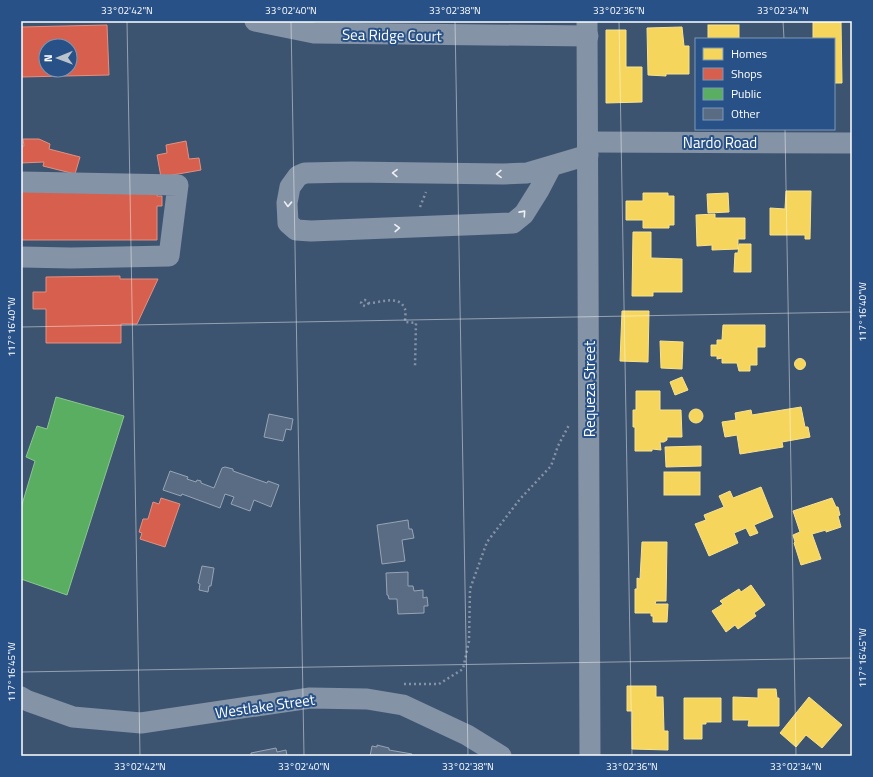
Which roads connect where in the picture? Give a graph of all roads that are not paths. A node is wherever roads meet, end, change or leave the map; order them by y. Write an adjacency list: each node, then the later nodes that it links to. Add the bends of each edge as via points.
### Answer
1 (262, 22): 2 (street, Sea Ridge Court, via 314,33)
2 (587, 29): 4 (street, Requeza Street)
3 (852, 143): 4 (street, Nardo Road)
4 (588, 149): 5 (street, Nardo Road); 10 (street, Requeza Street)
5 (551, 167): 5 (street, Nardo Road, one-way to 5, via 527,173 305,174 298,176 290,187 287,203 288,223 296,230 311,231 513,223 524,214)
6 (21, 182): 7 (street, via 178,185 168,256)
7 (21, 257)
8 (21, 697): 9 (street, Westlake Street, via 73,718 141,724 310,698 367,699 403,706 467,735)
9 (501, 756)
10 (590, 756)

